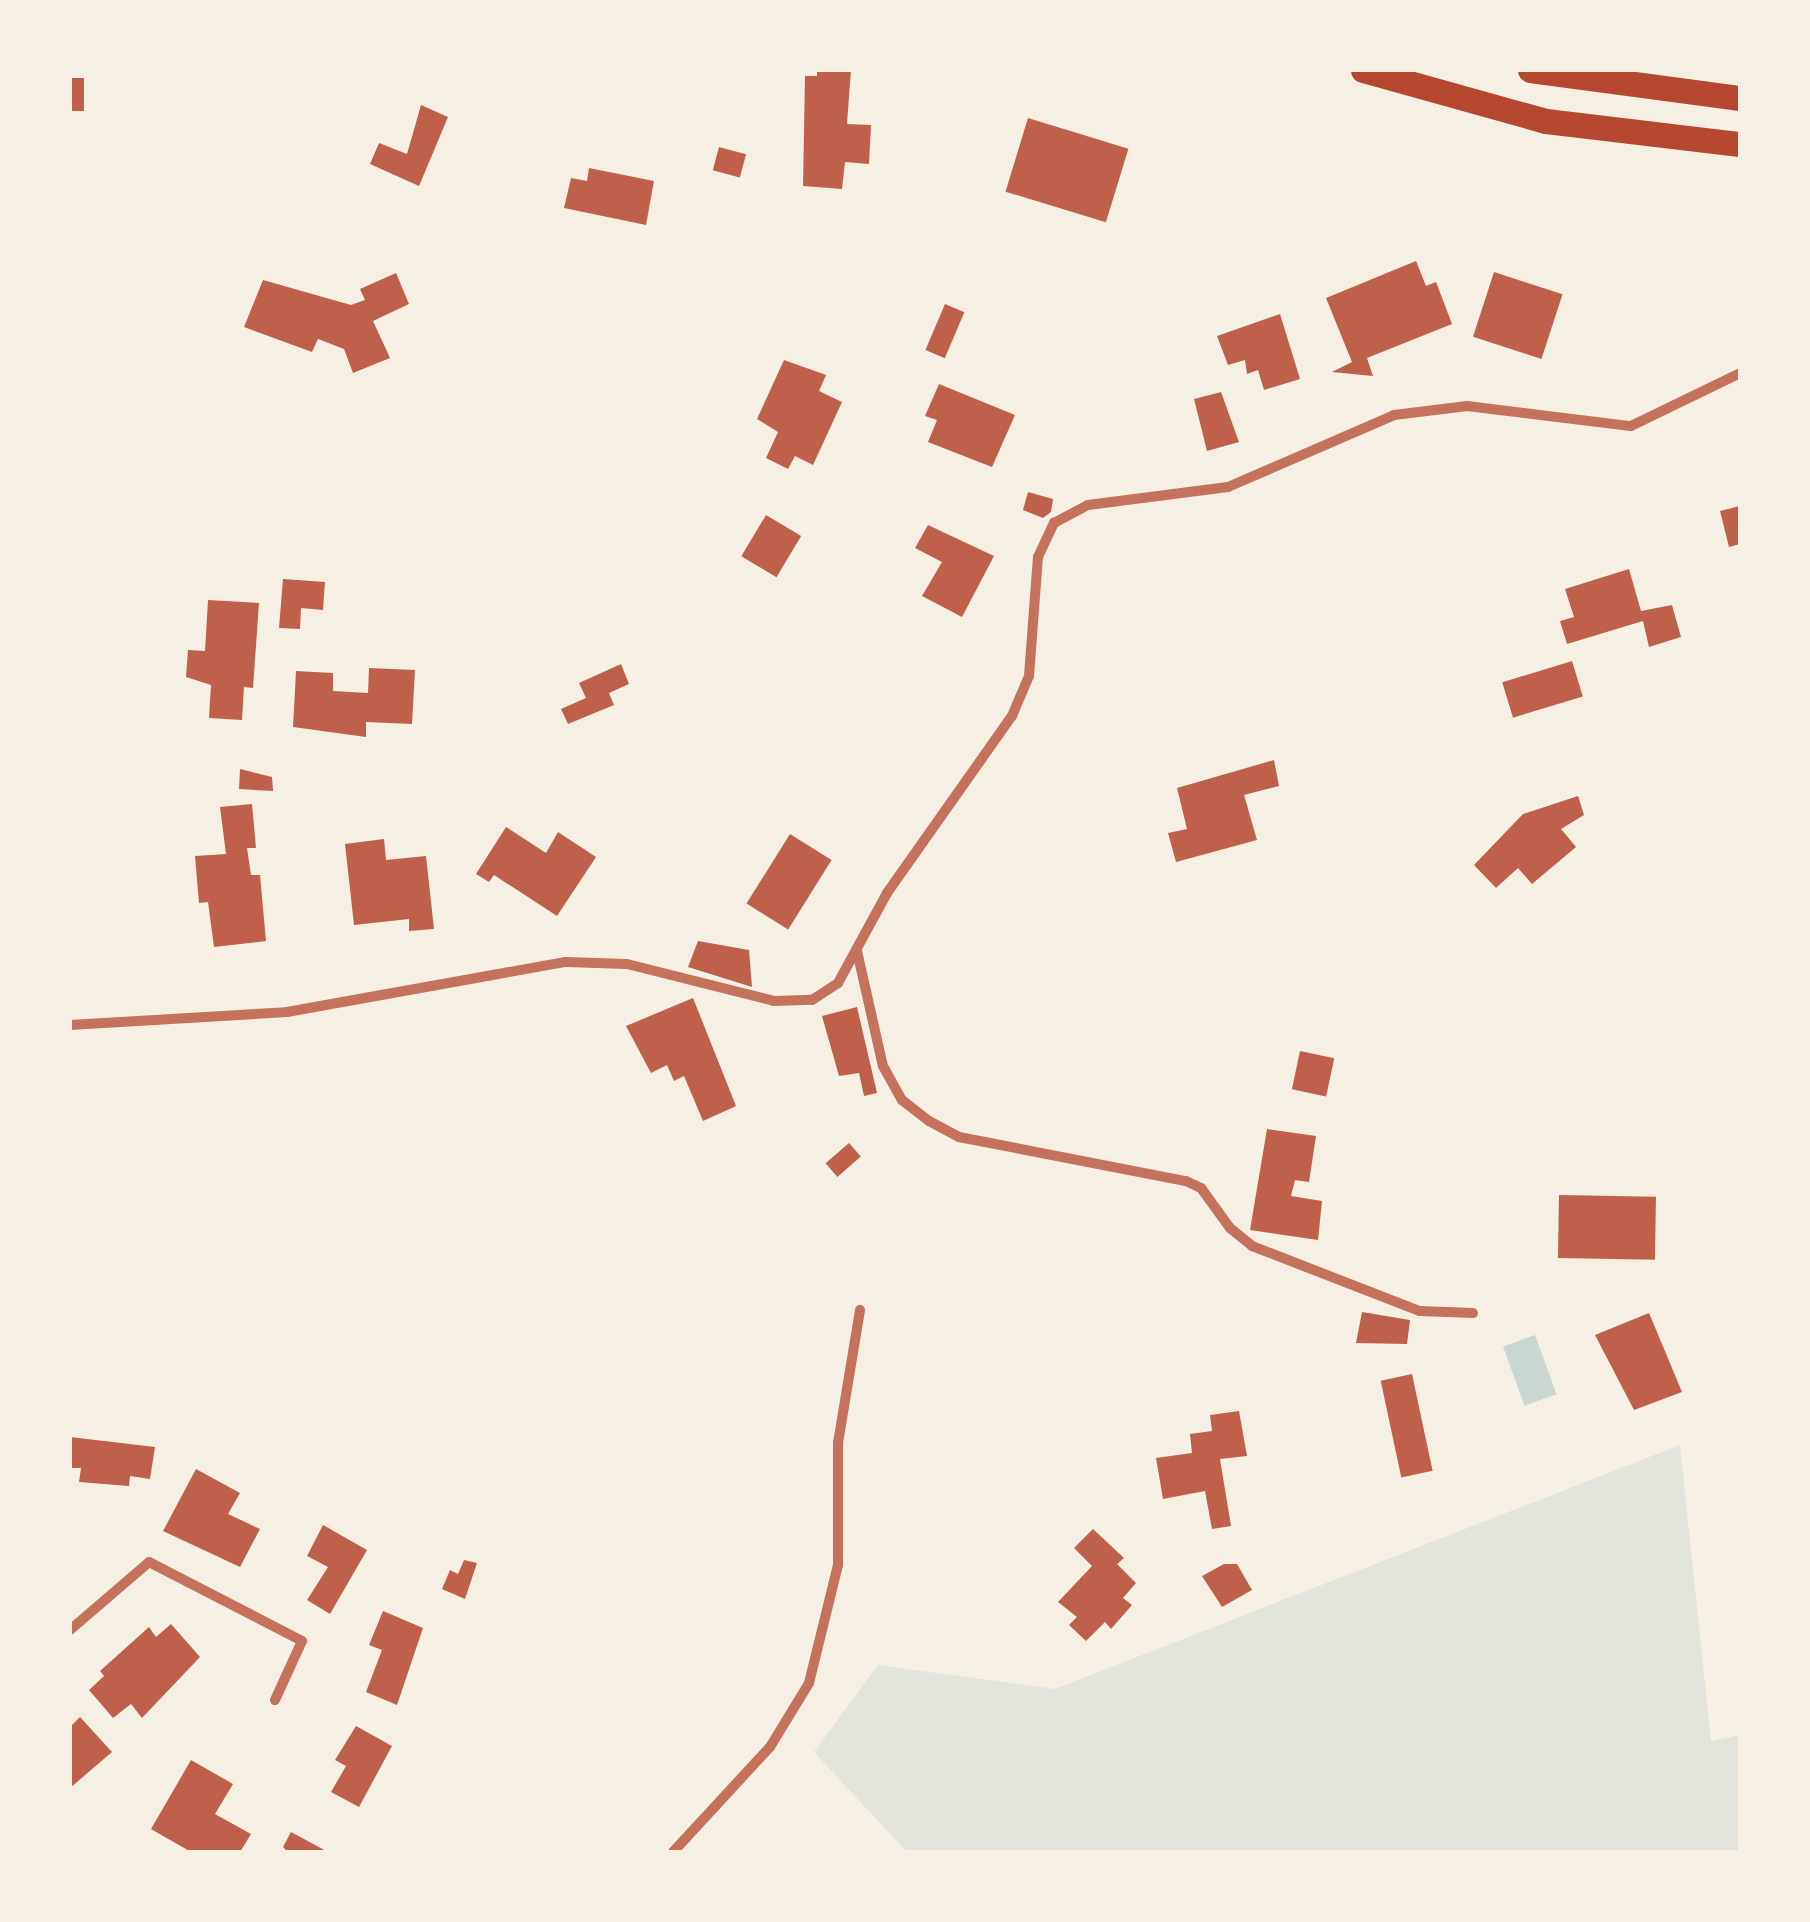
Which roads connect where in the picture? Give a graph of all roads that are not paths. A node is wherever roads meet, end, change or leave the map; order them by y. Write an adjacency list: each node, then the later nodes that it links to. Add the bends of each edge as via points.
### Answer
1 (1363, 70): 4 (main road, via 1546,121)
2 (1530, 70): 3 (main road)
3 (1740, 98)
4 (1740, 144)
5 (1740, 373): 6 (street, via 1631,426 1467,406 1394,416 1228,487 1088,505 1054,523 1038,556 1028,676 1012,716 922,840)
6 (857, 950): 7 (street, via 838,983 812,1000 774,1002 627,964 566,962 287,1012); 9 (street, via 883,1066 902,1100 929,1121 959,1137 1186,1181 1201,1188 1252,1246 1420,1311)
7 (70, 1025)
8 (860, 1310): 12 (street, via 838,1443 838,1566 809,1683 770,1746)
9 (1473, 1313)
10 (70, 1630): 11 (street, via 150,1562 302,1641)
11 (274, 1700)
12 (673, 1852)

